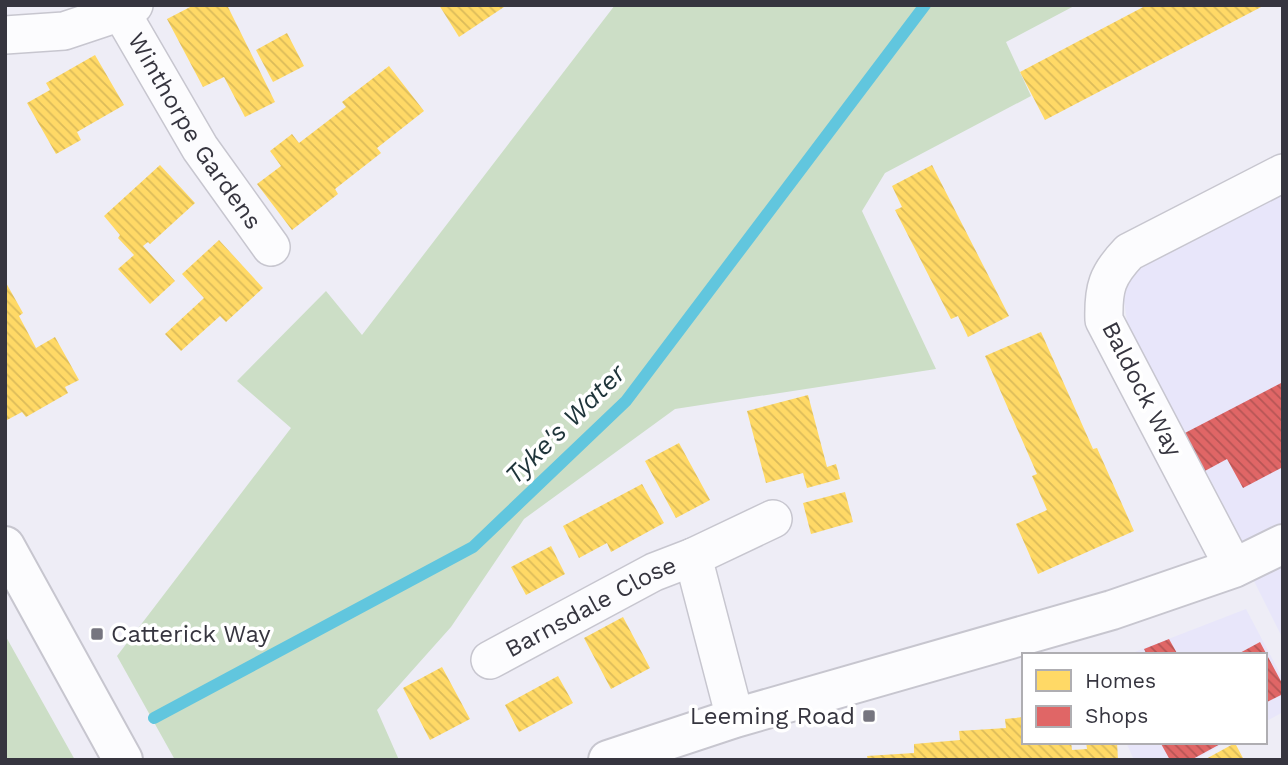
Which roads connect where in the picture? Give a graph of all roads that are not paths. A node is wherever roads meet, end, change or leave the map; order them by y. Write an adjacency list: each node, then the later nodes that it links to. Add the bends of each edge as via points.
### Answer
1 (127, 9): 2 (street, via 64,31); 4 (street, Winthorpe Gardens, via 200,148)
2 (5, 35)
3 (1283, 173): 9 (street, Baldock Way, via 1129,252 1115,266 1103,300 1104,320)
4 (271, 247)
5 (774, 519): 8 (street, Barnsdale Close)
6 (1283, 544): 9 (street)
7 (5, 546): 12 (street)
8 (692, 557): 10 (street, Barnsdale Close, via 654,572); 11 (street, Barnsdale Close)
9 (1234, 568): 11 (street, via 1112,610)
10 (490, 660)
11 (735, 718): 13 (street)
12 (123, 760)
13 (608, 760)

